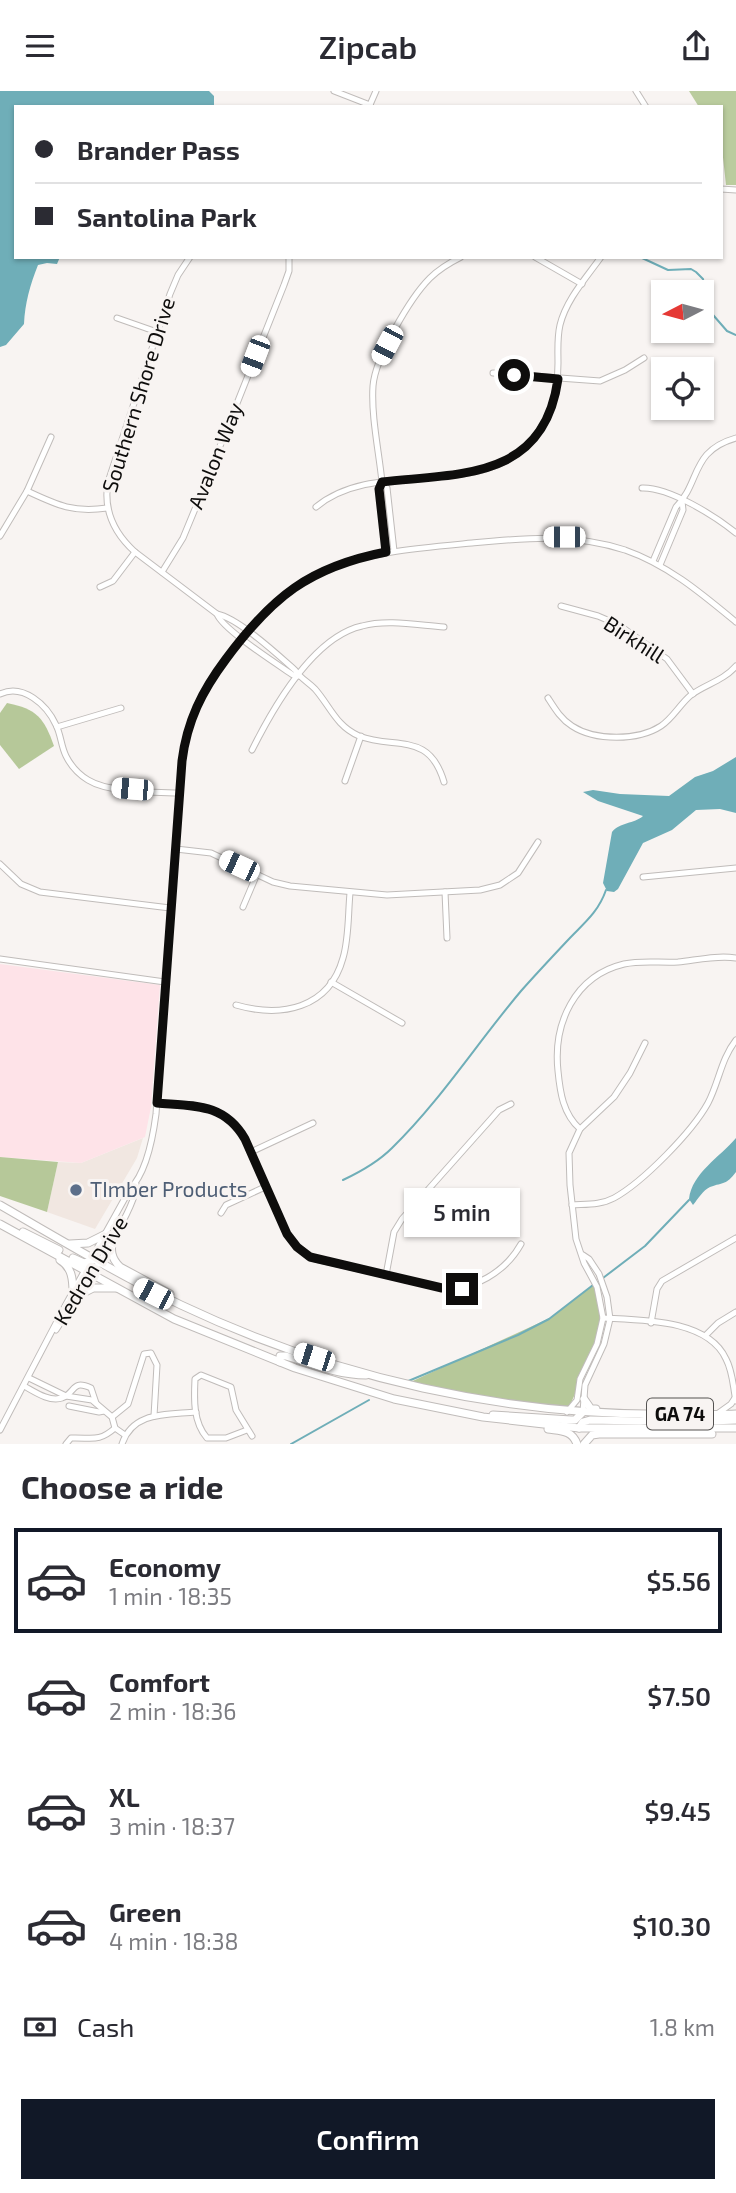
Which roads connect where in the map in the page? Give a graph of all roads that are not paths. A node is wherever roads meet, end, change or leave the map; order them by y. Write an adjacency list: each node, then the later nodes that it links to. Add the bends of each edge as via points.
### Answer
1 (334, 91): 2 (street)
2 (367, 105)
3 (189, 259): 10 (street, Southern Shore Drive)
4 (289, 259): 29 (street, Avalon Way, via 284,285 195,509)
5 (457, 259): 16 (street, via 422,286 380,358 373,398)
6 (538, 259): 8 (street)
7 (600, 259): 8 (street)
8 (582, 284): 13 (street, via 560,325)
9 (117, 318): 10 (street)
10 (157, 332): 20 (street, Southern Shore Drive, via 108,482)
11 (644, 358): 13 (street, via 600,380)
12 (492, 373): 13 (street)
13 (558, 379): 16 (street, via 547,419 528,445 500,464 478,471)
14 (51, 437): 18 (street)
15 (736, 439): 19 (street, via 704,458)
16 (382, 482): 21 (street, via 346,488); 24 (street, via 387,488); 26 (street)
17 (642, 488): 19 (street)
18 (27, 491): 20 (street, via 73,510); 23 (street)
19 (682, 501): 22 (street); 27 (street); 28 (street, via 683,510)
20 (107, 507): 25 (street, Southern Shore Drive, via 118,534)
21 (316, 507)
22 (736, 533)
23 (0, 536)
24 (394, 551): 26 (street, Kedron Drive); 27 (street, Kedron Drive, via 564,537 601,543)
25 (135, 552): 29 (street, Southern Shore Drive); 30 (street, via 113,581)
26 (386, 552): 35 (street, Kedron Drive, via 346,561 310,577 275,602)
27 (653, 561): 28 (street, Kedron Drive)
28 (660, 565): 33 (street, Kedron Drive)
29 (162, 572): 32 (street, Southern Shore Drive)
30 (100, 587)
31 (561, 606): 40 (street, Birkhill, via 619,625 667,659)
32 (217, 614): 35 (street, Southern Shore Drive); 36 (street, Southern Shore Drive)
33 (736, 622)
34 (443, 627): 38 (street, via 362,625 328,643)
35 (247, 631): 36 (street, Kedron Drive); 38 (street, Southern Shore Drive)
36 (241, 639): 38 (street, Southern Shore Drive); 48 (street, Kedron Drive, via 194,710)
37 (736, 666): 40 (street, via 724,678)
38 (299, 676): 44 (street, via 341,725); 45 (street)
39 (0, 694): 43 (street, via 12,690 35,699)
40 (693, 694): 41 (street, via 661,726 629,736 581,731 563,719)
41 (548, 698)
42 (121, 708): 43 (street)
43 (57, 727): 48 (street, via 70,762 94,783)
44 (361, 736): 46 (street); 47 (street, via 420,749 439,766)
45 (252, 750)
46 (345, 781)
47 (444, 782)
48 (180, 793): 50 (street, Kedron Drive)
49 (538, 842): 55 (street, via 518,873 500,885)
50 (176, 849): 53 (street, via 211,853); 58 (street, Kedron Drive)
51 (0, 864): 58 (street, via 22,884 40,892)
52 (736, 868): 54 (street)
53 (257, 874): 56 (street, via 290,886); 57 (street)
54 (643, 877)
55 (445, 892): 56 (street); 59 (street)
56 (350, 893): 63 (street, via 343,957)
57 (243, 907)
58 (170, 908): 62 (street, Kedron Drive)
59 (447, 938)
60 (736, 958): 71 (street, via 622,965 598,975 575,997 562,1020 557,1063 566,1111)
61 (0, 959): 62 (street)
62 (165, 982): 68 (street, Kedron Drive)
63 (331, 982): 64 (street, via 308,1002 286,1011); 65 (street)
64 (236, 1005)
65 (402, 1023)
66 (736, 1040): 75 (street, via 708,1103 655,1166 613,1198)
67 (645, 1043): 71 (street, via 614,1097)
68 (157, 1103): 72 (street, via 216,1111 236,1125); 79 (street, Kedron Drive, via 151,1142 136,1184)
69 (511, 1104): 85 (street, via 499,1110 402,1219 394,1232)
70 (313, 1123): 72 (street)
71 (580, 1129): 75 (street, via 569,1153)
72 (251, 1152): 73 (street)
73 (265, 1187): 76 (street, via 226,1205); 85 (street, via 297,1247 315,1259)
74 (0, 1205): 81 (main road, GA 74)
75 (572, 1205): 90 (street, via 576,1239)
76 (221, 1213)
77 (3, 1225): 78 (main road, GA 74); 83 (main road, via 84,1263)
78 (15, 1232): 84 (main road, GA 74); 87 (main road, via 66,1264)
79 (109, 1236): 81 (main road); 83 (street, Kedron Drive); 88 (main road, via 111,1253 120,1267 170,1294)
80 (736, 1238): 91 (street, via 662,1280)
81 (68, 1244): 83 (main road, GA 74)
82 (521, 1244): 85 (street, via 492,1274 465,1288 442,1288)
83 (96, 1259): 84 (street, Kedron Drive); 88 (main road, GA 74)
84 (88, 1272): 86 (main road, GA 74); 87 (street, Kedron Drive); 88 (main road, via 107,1269)
85 (386, 1275)
86 (119, 1288): 87 (main road, via 93,1287); 95 (main road, GA 74, via 174,1319)
87 (75, 1295): 97 (street, Kedron Drive)
88 (180, 1305): 96 (main road, GA 74)
89 (736, 1312): 92 (street)
90 (606, 1318): 91 (street); 93 (street); 94 (street, via 609,1330)
91 (651, 1323): 92 (street)
92 (706, 1335): 101 (street, via 726,1358)
93 (589, 1359): 94 (street); 106 (street, via 577,1399)
94 (596, 1362): 100 (street)
95 (280, 1363): 96 (main road, via 280,1356 286,1356 329,1370); 114 (main road, GA 74, via 394,1399)
96 (370, 1375): 106 (main road, GA 74, via 494,1402)
97 (29, 1378): 98 (street, Kedron Drive); 99 (street)
98 (24, 1386): 99 (street, via 47,1398); 117 (street, Kedron Drive)
99 (66, 1395): 102 (street); 102 (street, via 83,1384 91,1388)
100 (584, 1399): 107 (street); 111 (main road, via 591,1409)
101 (736, 1399): 109 (street)
102 (96, 1403): 104 (street)
103 (69, 1406): 104 (street)
104 (104, 1411): 113 (street)
105 (196, 1412): 112 (street); 122 (street, via 199,1429 207,1438 226,1438); 122 (street, via 195,1379 201,1375 231,1387)
106 (567, 1412): 107 (main road, GA 74)
107 (583, 1412): 111 (main road, GA 74); 114 (main road, via 575,1420 511,1414)
108 (680, 1414): 109 (main road, GA 74); 111 (main road, GA 74); 119 (main road, via 640,1422 590,1420)
109 (717, 1414): 110 (main road, GA 74)
110 (736, 1414)
111 (638, 1415)
112 (154, 1416): 113 (street, via 157,1365 151,1353 144,1354 128,1404); 123 (street, via 136,1422)
113 (112, 1417): 118 (street)
114 (483, 1417): 116 (main road, GA 74)
115 (736, 1420): 120 (main road, via 711,1421)
116 (514, 1421): 119 (main road, GA 74); 128 (main road, via 526,1427 569,1432)
117 (1, 1428)
118 (115, 1428): 123 (street); 125 (street)
119 (579, 1428): 120 (main road, GA 74); 128 (street)
120 (706, 1429): 121 (main road, GA 74)
121 (736, 1429): 129 (main road, via 692,1435 599,1434)
122 (247, 1430): 124 (street)
123 (125, 1435): 127 (street)
124 (252, 1436)
125 (95, 1442): 126 (street, via 71,1438)
126 (66, 1444)
127 (121, 1444)
128 (578, 1444)
129 (584, 1444)

